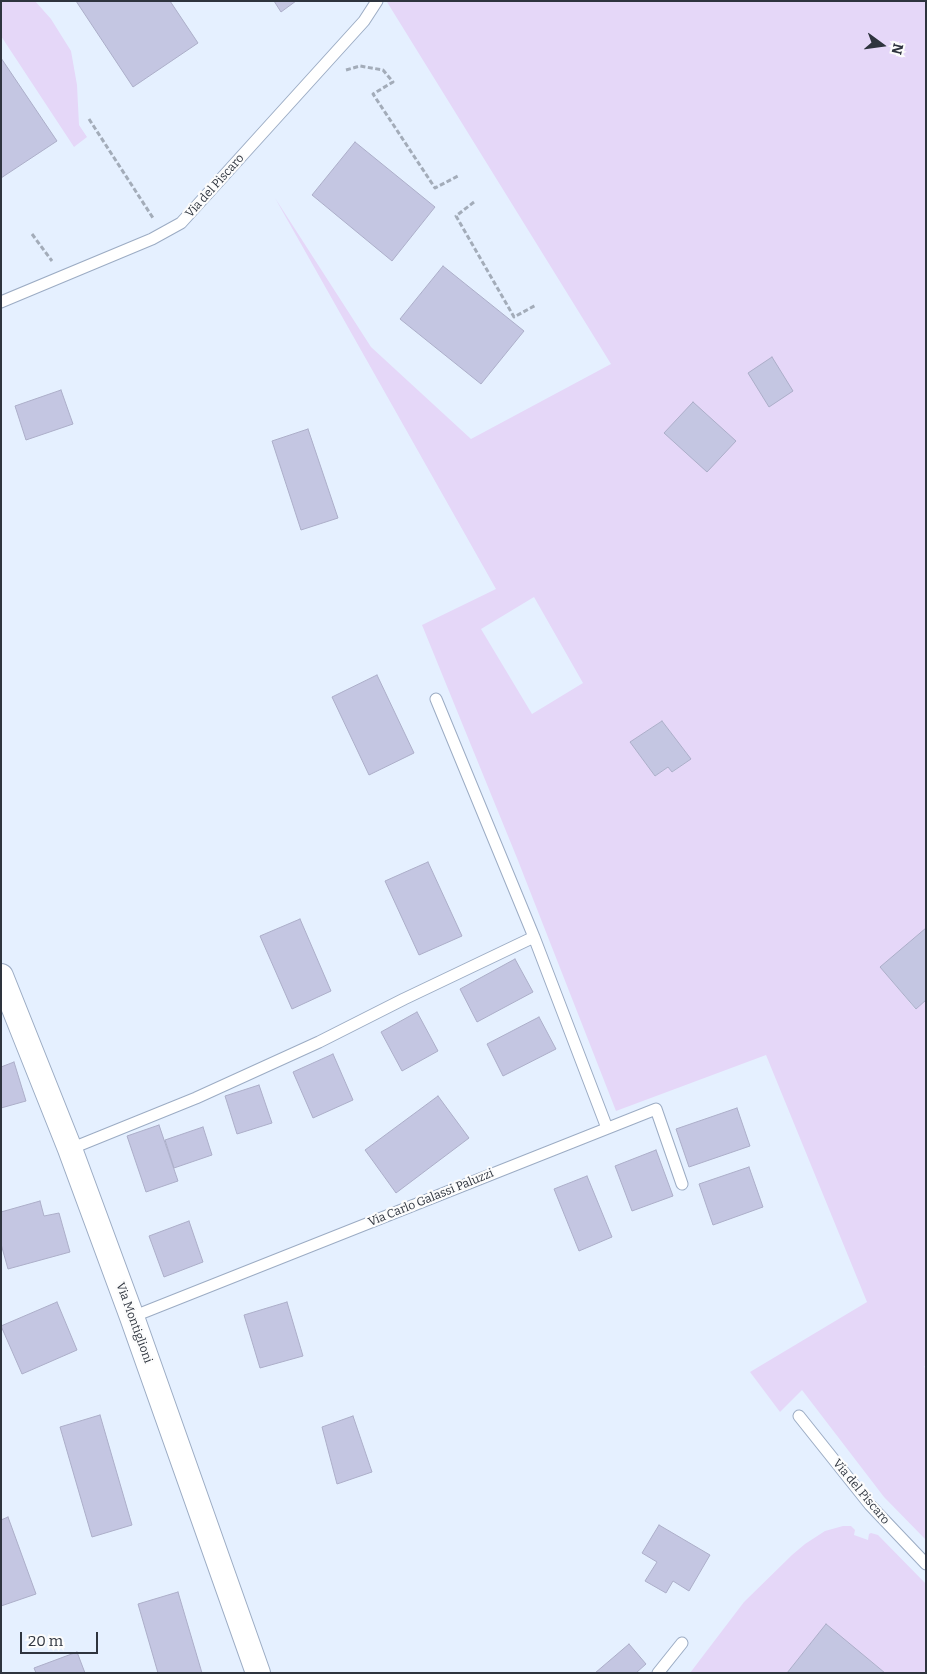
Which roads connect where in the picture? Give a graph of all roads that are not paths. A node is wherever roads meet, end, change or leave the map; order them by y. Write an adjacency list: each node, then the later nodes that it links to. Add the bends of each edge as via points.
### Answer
1 (377, 1): 2 (lane, Via del Piscaro, via 364,21 181,223 152,240)
2 (1, 302)
3 (436, 699): 4 (lane)
4 (534, 937): 6 (lane); 7 (lane, via 319,1042 196,1098)
5 (1, 976): 7 (street, Via Montiglioni)
6 (608, 1128): 8 (lane, Via Carlo Galassi Paluzzi, via 656,1109); 9 (lane, Via Carlo Galassi Paluzzi)
7 (70, 1149): 9 (street, Via Montiglioni)
8 (682, 1184)
9 (132, 1317): 13 (street, Via Montiglioni)
10 (799, 1416): 11 (lane, Via del Piscaro, via 870,1506)
11 (926, 1564)
12 (682, 1642): 14 (lane)
13 (258, 1673)
14 (658, 1673)

